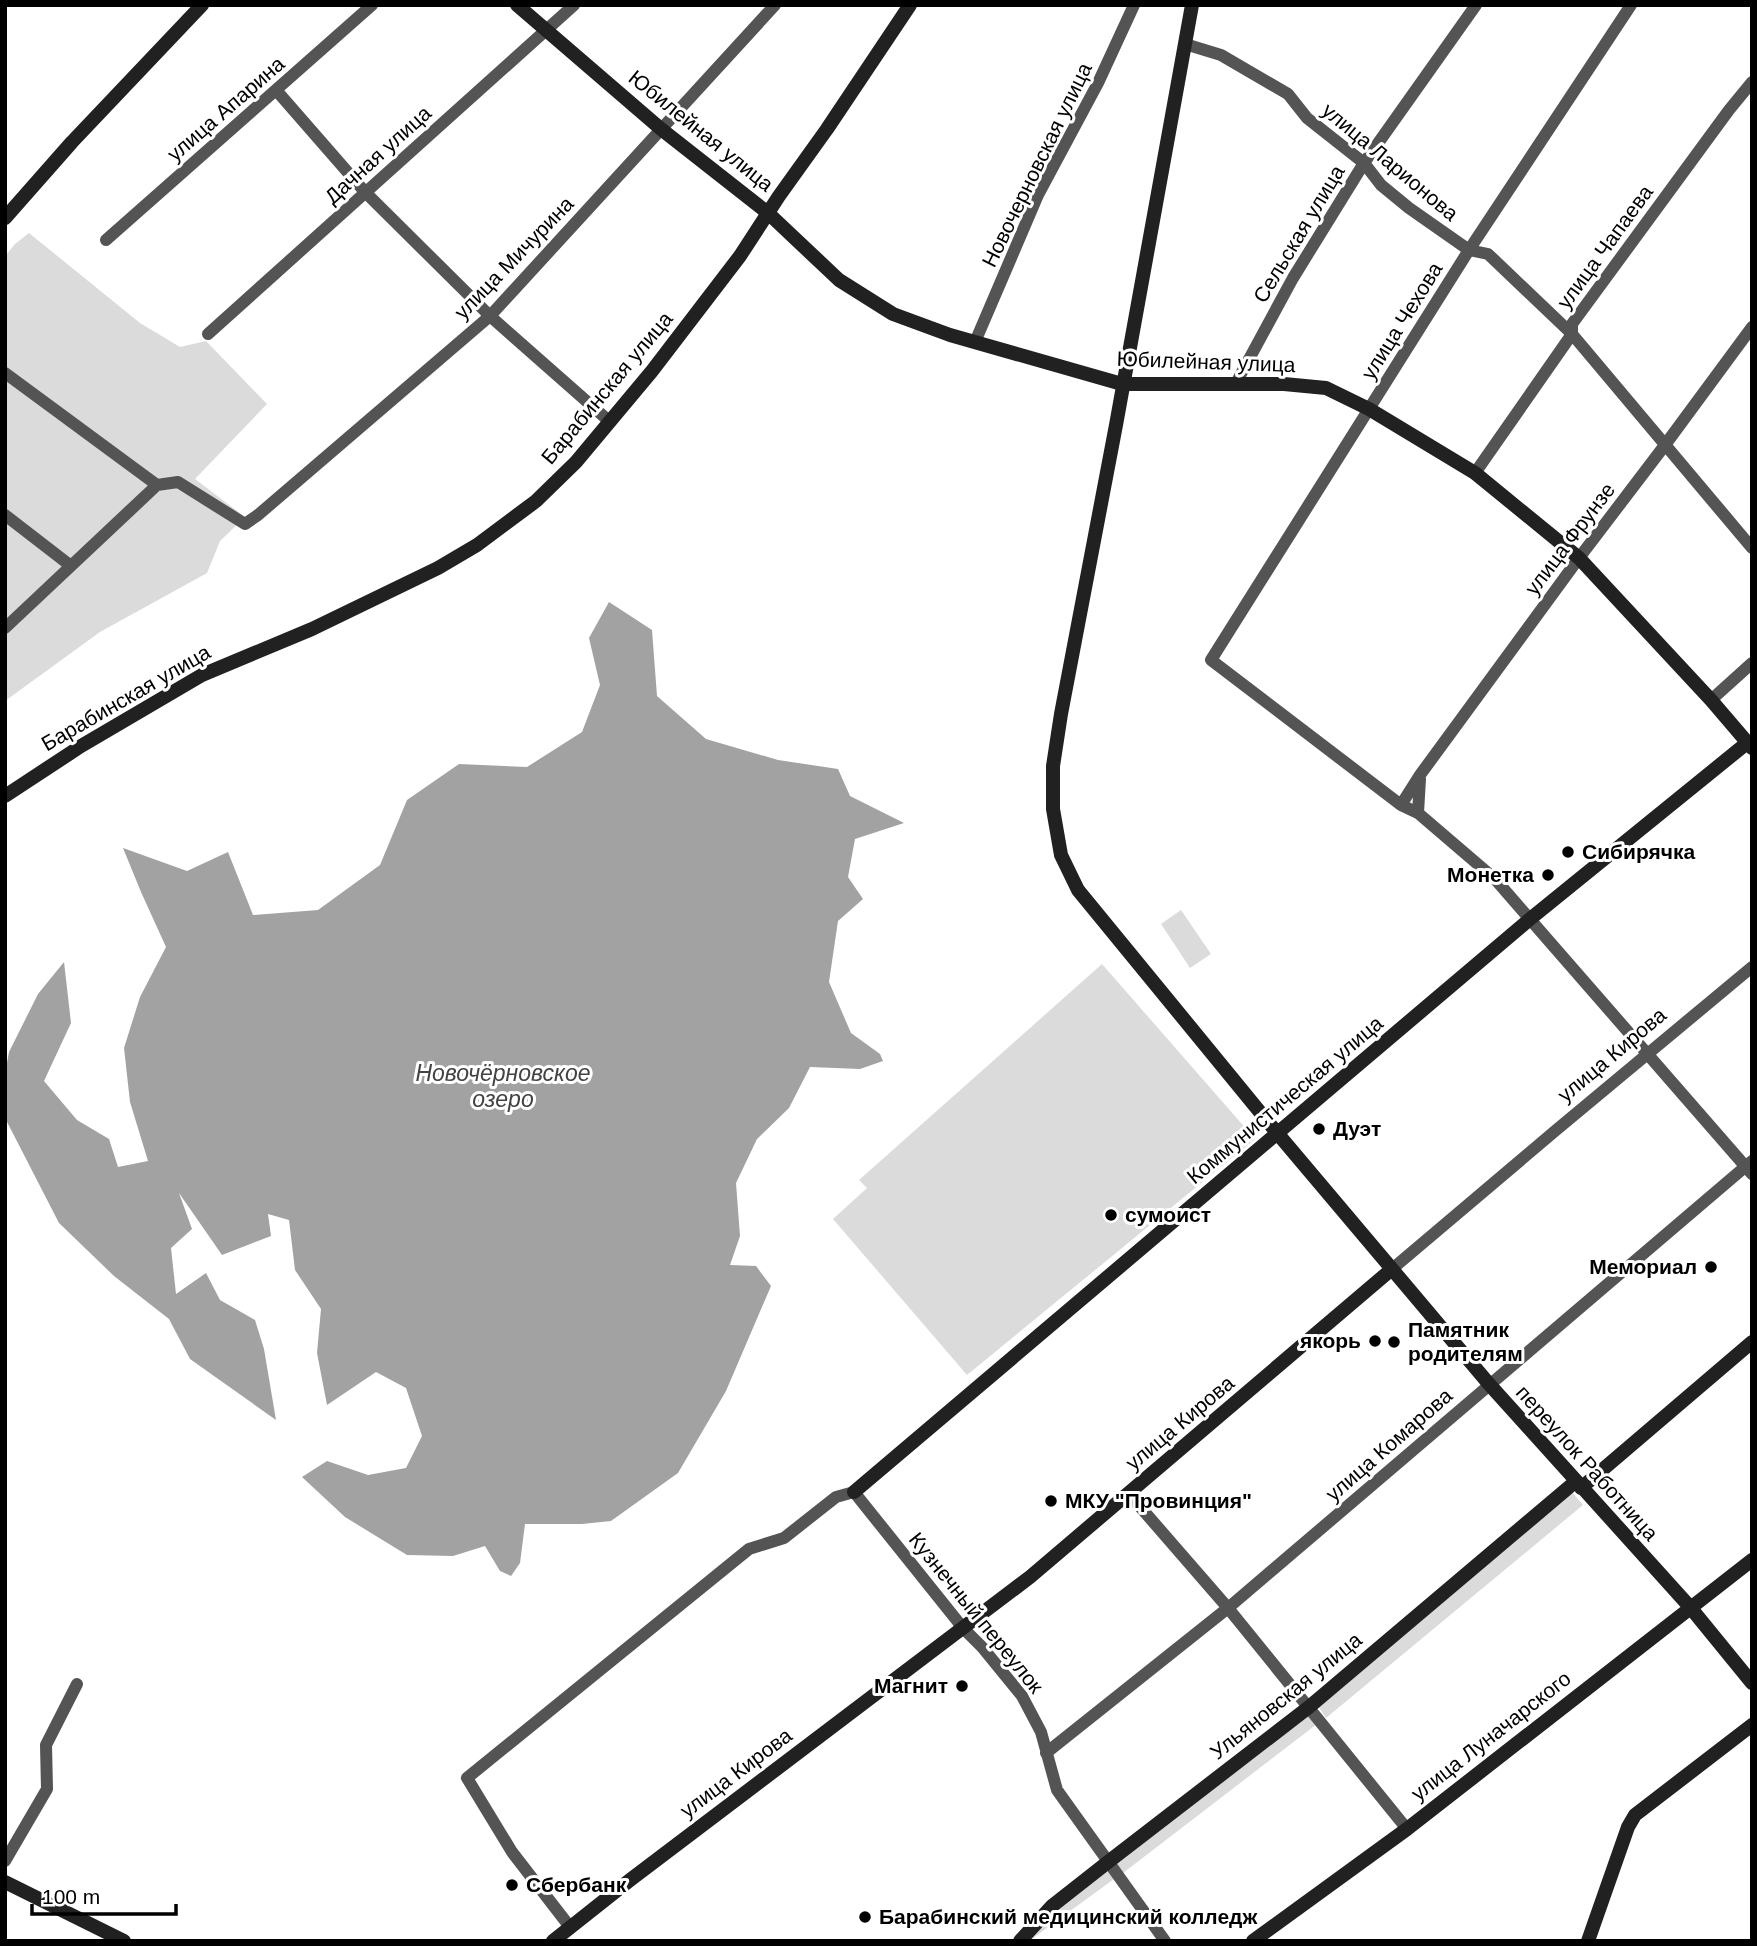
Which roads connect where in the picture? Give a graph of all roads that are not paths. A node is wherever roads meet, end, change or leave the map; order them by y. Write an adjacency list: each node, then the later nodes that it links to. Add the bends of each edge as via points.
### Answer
1 (202, 5): 19 (street)
2 (372, 5): 14 (street, улица Апарина)
3 (517, 5): 11 (street, Юбилейная улица)
4 (574, 5): 11 (street, Дачная улица)
5 (775, 5): 15 (street, улица Мичурина)
6 (910, 5): 18 (street, Барабинская улица)
7 (1134, 5): 26 (street, Новочерновская улица, via 1038,195)
8 (1192, 5): 12 (street, переулок Работница)
9 (1476, 5): 16 (street, Сельская улица)
10 (1632, 5): 21 (street, улица Чехова)
11 (546, 30): 15 (street, Юбилейная улица); 17 (street, Дачная улица)
12 (1185, 44): 16 (street, улица Ларионова, via 1221,55 1288,94 1307,118); 28 (street, переулок Работница)
13 (1752, 82): 25 (street, улица Чапаева, via 1572,324)
14 (276, 90): 17 (street); 20 (street, улица Апарина)
15 (661, 129): 18 (street, Юбилейная улица); 22 (street, улица Мичурина)
16 (1364, 163): 21 (street, улица Ларионова, via 1381,185); 29 (street, Сельская улица)
17 (365, 192): 22 (street); 24 (street, Дачная улица)
18 (768, 213): 26 (street, Юбилейная улица, via 839,279 893,314); 31 (street, Барабинская улица, via 740,256)
19 (5, 218)
20 (106, 240)
21 (1469, 250): 25 (street, улица Ларионова, via 1488,254); 30 (street, улица Чехова)
22 (490, 316): 31 (street); 34 (street, улица Мичурина, via 245,524 178,482)
23 (1752, 327): 32 (street, улица Фрунзе)
24 (208, 334)
25 (1572, 334): 32 (street, улица Ларионова); 33 (street, улица Чапаева)
26 (975, 342): 28 (street, Юбилейная улица)
27 (5, 373): 34 (street)
28 (1122, 384): 29 (street, Юбилейная улица); 50 (street, переулок Работница, via 1053,766 1053,808 1061,855 1078,890)
29 (1234, 385): 30 (street, Юбилейная улица, via 1326,388)
30 (1369, 409): 33 (street, Юбилейная улица); 45 (street, улица Чехова, via 1211,660)
31 (609, 421): 44 (street, Барабинская улица, via 536,501 477,545 312,629 202,675)
32 (1665, 445): 36 (street, улица Ларионова); 37 (street, улица Фрунзе)
33 (1475, 473): 37 (street, Юбилейная улица)
34 (157, 485): 38 (street)
35 (5, 515): 38 (street)
36 (1752, 548)
37 (1578, 558): 41 (street, Юбилейная улица); 43 (street, улица Фрунзе)
38 (71, 566): 39 (street)
39 (5, 628)
40 (1752, 663): 41 (street)
41 (1711, 701): 42 (street, Юбилейная улица)
42 (1750, 746): 47 (street, Коммунистическая улица)
43 (1420, 775): 45 (street, улица Фрунзе); 46 (street)
44 (5, 796)
45 (1401, 805): 46 (street)
46 (1418, 813): 47 (street, via 1494,879)
47 (1530, 919): 49 (street); 50 (street, Коммунистическая улица)
48 (1752, 967): 49 (street, улица Кирова)
49 (1647, 1054): 51 (street); 52 (street, улица Кирова)
50 (1278, 1134): 52 (street, переулок Работница); 56 (street, Коммунистическая улица)
51 (1749, 1167): 54 (street, улица Комарова)
52 (1392, 1269): 54 (street, переулок Работница); 57 (street, улица Кирова)
53 (1752, 1342): 55 (street, Ульяновская улица)
54 (1489, 1384): 55 (street, переулок Работница); 60 (street, улица Комарова)
55 (1578, 1485): 59 (street, переулок Работница); 64 (street, Ульяновская улица)
56 (854, 1492): 61 (street, Кузнечный переулок); 71 (street, via 836,1497 784,1538 749,1549 467,1778 512,1852)
57 (1129, 1494): 60 (street); 61 (street, улица Кирова)
58 (1752, 1560): 59 (street, улица Луначарского)
59 (1690, 1607): 63 (street, переулок Работница); 67 (street, улица Луначарского)
60 (1228, 1608): 64 (street); 66 (street, улица Комарова)
61 (963, 1628): 66 (street, Кузнечный переулок, via 1022,1696 1041,1732); 71 (street, улица Кирова)
62 (77, 1684): 68 (street, via 46,1745 47,1789)
63 (1752, 1684)
64 (1309, 1707): 67 (street); 69 (street, Ульяновская улица)
65 (1752, 1725): 77 (street, via 1635,1815)
66 (1046, 1753): 69 (street, Кузнечный переулок, via 1057,1790)
67 (1407, 1829): 76 (street, улица Луначарского)
68 (5, 1861)
69 (1108, 1861): 74 (street, Ульяновская улица, via 1052,1906); 75 (street, Кузнечный переулок)
70 (5, 1882): 72 (street)
71 (570, 1927): 73 (street, улица Кирова)
72 (124, 1941)
73 (553, 1941)
74 (1020, 1941)
75 (1165, 1941)
76 (1253, 1941)
77 (1588, 1941)

